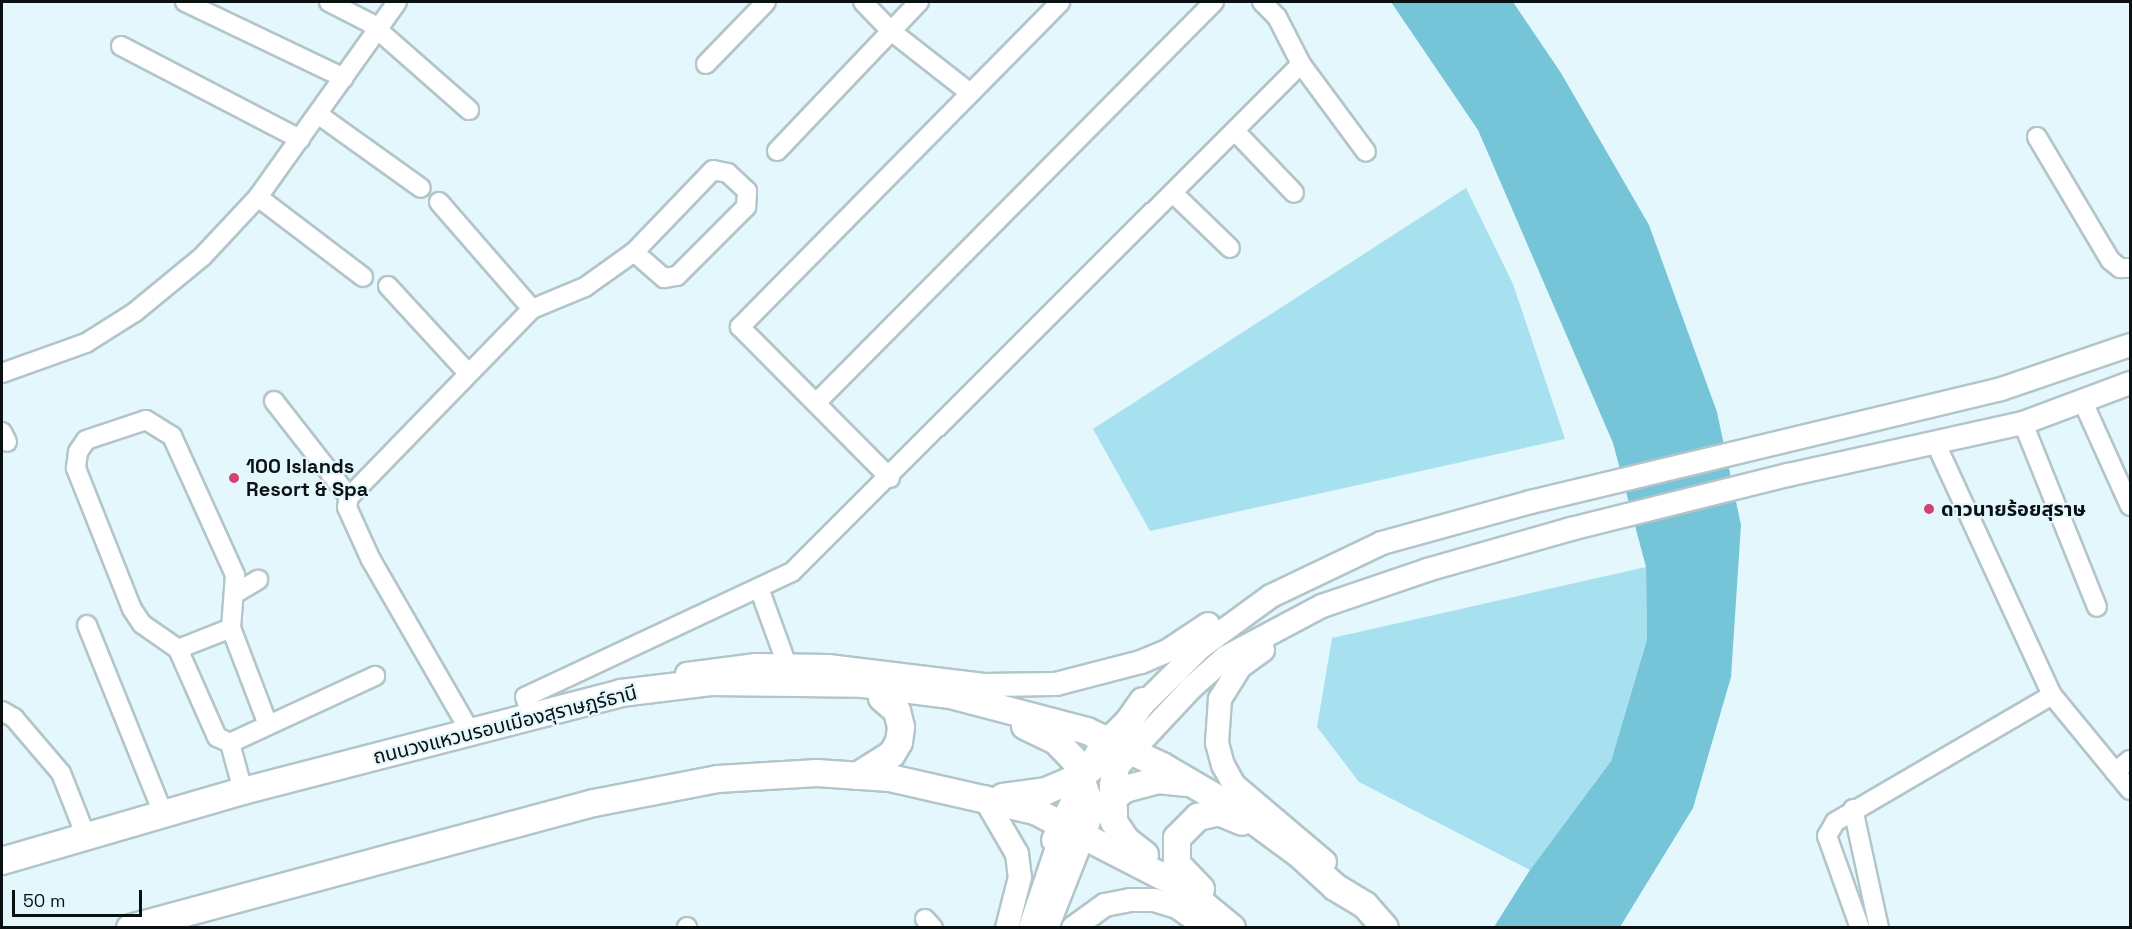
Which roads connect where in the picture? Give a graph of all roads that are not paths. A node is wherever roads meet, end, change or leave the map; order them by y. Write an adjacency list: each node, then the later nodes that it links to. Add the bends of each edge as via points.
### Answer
1 (185, 2): 15 (street)
2 (329, 2): 11 (street, via 362,17)
3 (397, 2): 11 (street)
4 (766, 2): 13 (street)
5 (863, 2): 10 (street)
6 (919, 2): 10 (street)
7 (1060, 2): 16 (street)
8 (1214, 2): 41 (street)
9 (1263, 2): 14 (street, via 1277,17)
10 (891, 31): 16 (street); 22 (street)
11 (378, 32): 15 (street); 17 (street)
12 (121, 46): 21 (street)
13 (706, 64)
14 (1301, 64): 19 (street); 23 (street)
15 (344, 78): 18 (street)
16 (970, 93): 41 (street, via 740,327)
17 (469, 110)
18 (319, 115): 21 (street); 24 (street)
19 (1236, 132): 25 (street); 26 (street)
20 (2037, 138): 31 (street, via 2110,260 2120,268)
21 (300, 139): 27 (street)
22 (777, 150)
23 (1366, 152)
24 (421, 188)
25 (1173, 193): 29 (street); 44 (street)
26 (1294, 193)
27 (258, 197): 32 (street); 37 (street, via 202,257 135,312 86,343)
28 (439, 202): 34 (street)
29 (1230, 248)
30 (634, 252): 30 (street, via 664,278 677,276 746,207 747,191 728,173 713,170); 34 (street, via 585,287)
31 (2130, 268)
32 (363, 277)
33 (388, 286): 36 (street)
34 (532, 309): 36 (street)
35 (2130, 345): 47 (main road, via 2001,389 1531,502)
36 (467, 372): 45 (street)
37 (2, 373)
38 (2130, 383): 40 (main road)
39 (274, 401): 45 (street)
40 (2083, 402): 42 (main road); 46 (street)
41 (816, 403): 44 (street)
42 (2023, 423): 43 (main road); 52 (street)
43 (1936, 444): 48 (main road, via 1788,475); 58 (street)
44 (890, 478): 50 (street, via 792,573)
45 (349, 497): 65 (street, via 347,507 371,560)
46 (2130, 506)
47 (1382, 543): 56 (main road, via 1260,589 1169,650 1083,678 1045,684 984,685 828,666); 61 (main road, via 1271,596 1237,618)
48 (1500, 549): 67 (main road, via 1322,606 1226,657); 84 (main road, via 1423,585 1334,611 1302,626 1240,667 1220,699 1218,743 1223,765 1234,785 1307,845)
49 (258, 580): 51 (street)
50 (759, 588): 56 (street); 63 (street, via 525,697)
51 (236, 593): 54 (street); 55 (street, via 232,566 165,429 146,420 86,440 78,452 76,468 132,609 142,624)
52 (2097, 607)
53 (87, 625): 78 (street)
54 (231, 628): 55 (street); 64 (street)
55 (178, 649): 66 (street, via 217,737)
56 (787, 665): 59 (main road, via 648,678)
57 (375, 676): 64 (street)
58 (2052, 695): 69 (street); 77 (street)
59 (599, 698): 60 (highway, via 740,693); 63 (highway, ถนนวงแหวนรอบเมืองสุราษฎร์ธานี); 67 (highway, ถนนวงแหวนรอบเมืองสุราษฎร์ธานี, via 711,682 863,684 950,695 1087,731)
60 (882, 698): 70 (highway, via 897,711 899,742 892,754); 71 (highway, via 955,705 1028,727 1056,741 1075,761)
61 (1143, 701): 67 (highway, via 1121,733)
62 (2, 711): 80 (street, via 14,718 61,773)
63 (532, 716): 65 (highway, ถนนวงแหวนรอบเมืองสุราษฎร์ธานี)
64 (268, 725): 66 (street)
65 (471, 733): 74 (highway, ถนนวงแหวนรอบเมืองสุราษฎร์ธานี)
66 (230, 743): 74 (street)
67 (1118, 751): 71 (highway); 72 (highway, ถนนวงแหวนรอบเมืองสุราษฎร์ธานี); 76 (highway); 79 (main road)
68 (2130, 760): 69 (street)
69 (2115, 772): 73 (street)
70 (857, 776): 75 (highway, via 890,778); 85 (highway, via 769,774 718,779 594,803)
71 (1082, 776): 75 (highway, via 1046,790); 79 (highway, via 1087,796)
72 (1200, 786): 76 (highway, via 1158,780 1125,789); 82 (highway, ถนนวงแหวนรอบเมืองสุราษฎร์ธานี)
73 (2130, 790)
74 (243, 791): 78 (highway, ถนนวงแหวนรอบเมืองสุราษฎร์ธานี)
75 (984, 797): 79 (highway); 86 (main road, via 1017,855 1020,877)
76 (1113, 797): 79 (highway); 83 (highway, via 1114,822 1126,840)
77 (1853, 809): 95 (street, via 1835,822 1827,836); 96 (street)
78 (163, 813): 80 (highway, ถนนวงแหวนรอบเมืองสุราษฎร์ธานี)
79 (1079, 823): 87 (main road); 88 (highway, via 1059,848); 89 (main road); 92 (highway, via 1182,886)
80 (85, 834): 81 (highway, ถนนวงแหวนรอบเมืองสุราษฎร์ธานี)
81 (2, 861)
82 (1309, 862): 83 (highway, via 1281,851 1235,817 1219,812 1198,817 1177,838 1177,864); 84 (highway, via 1335,887)
83 (1201, 889): 93 (highway)
84 (1365, 906): 94 (highway)
85 (133, 927)
86 (1007, 927)
87 (1022, 927)
88 (1032, 927)
89 (1047, 927)
90 (1073, 927): 91 (main road, via 1106,905 1154,900 1177,907)
91 (1207, 927)
92 (1232, 927)
93 (1248, 927)
94 (1385, 927)
95 (1860, 927)
96 (1879, 927)

